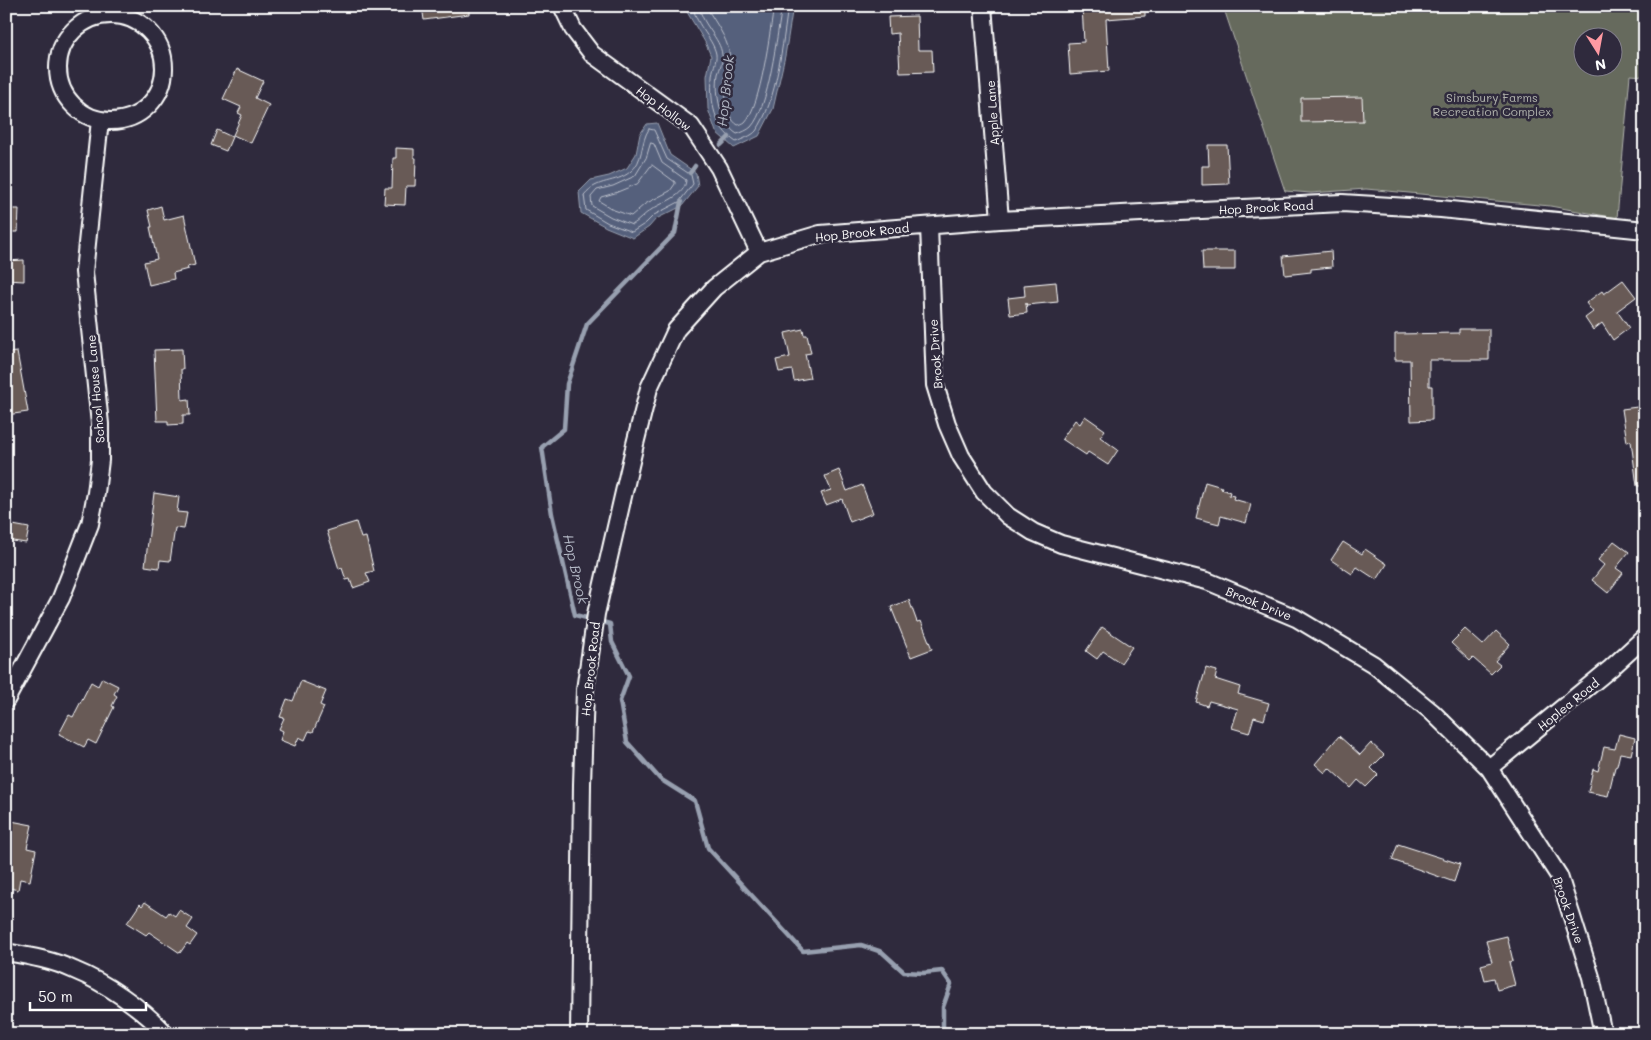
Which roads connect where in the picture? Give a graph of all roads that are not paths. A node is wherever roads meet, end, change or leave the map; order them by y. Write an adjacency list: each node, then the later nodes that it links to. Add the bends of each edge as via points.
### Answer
1 (562, 6): 7 (street, Hop Hollow, via 573,29 592,54 691,126 719,168)
2 (983, 6): 4 (street, Apple Lane)
3 (100, 120): 3 (street, via 134,116 154,98 164,75 157,41 132,19 115,15 98,16 73,30 59,57 62,89 71,104); 9 (street, School House Lane, via 84,272 100,424 96,493 90,524 61,598)
4 (1000, 220): 5 (street, Hop Brook Road); 6 (street, Hop Brook Road, via 1342,204 1441,209)
5 (929, 226): 7 (street, Hop Brook Road, via 820,234); 10 (street, Brook Drive, via 935,385 961,456 984,492 1008,516 1061,544 1207,581 1296,618 1372,664 1432,712)
6 (1645, 230)
7 (759, 252): 13 (street, Hop Brook Road, via 714,288 676,330 649,388 595,621 585,699)
8 (1645, 637): 10 (street, Hoplea Road)
9 (6, 700)
10 (1488, 768): 14 (street, Brook Drive, via 1559,876 1591,977)
11 (6, 952): 12 (street, via 74,969 118,994)
12 (166, 1034)
13 (579, 1034)
14 (1604, 1034)

